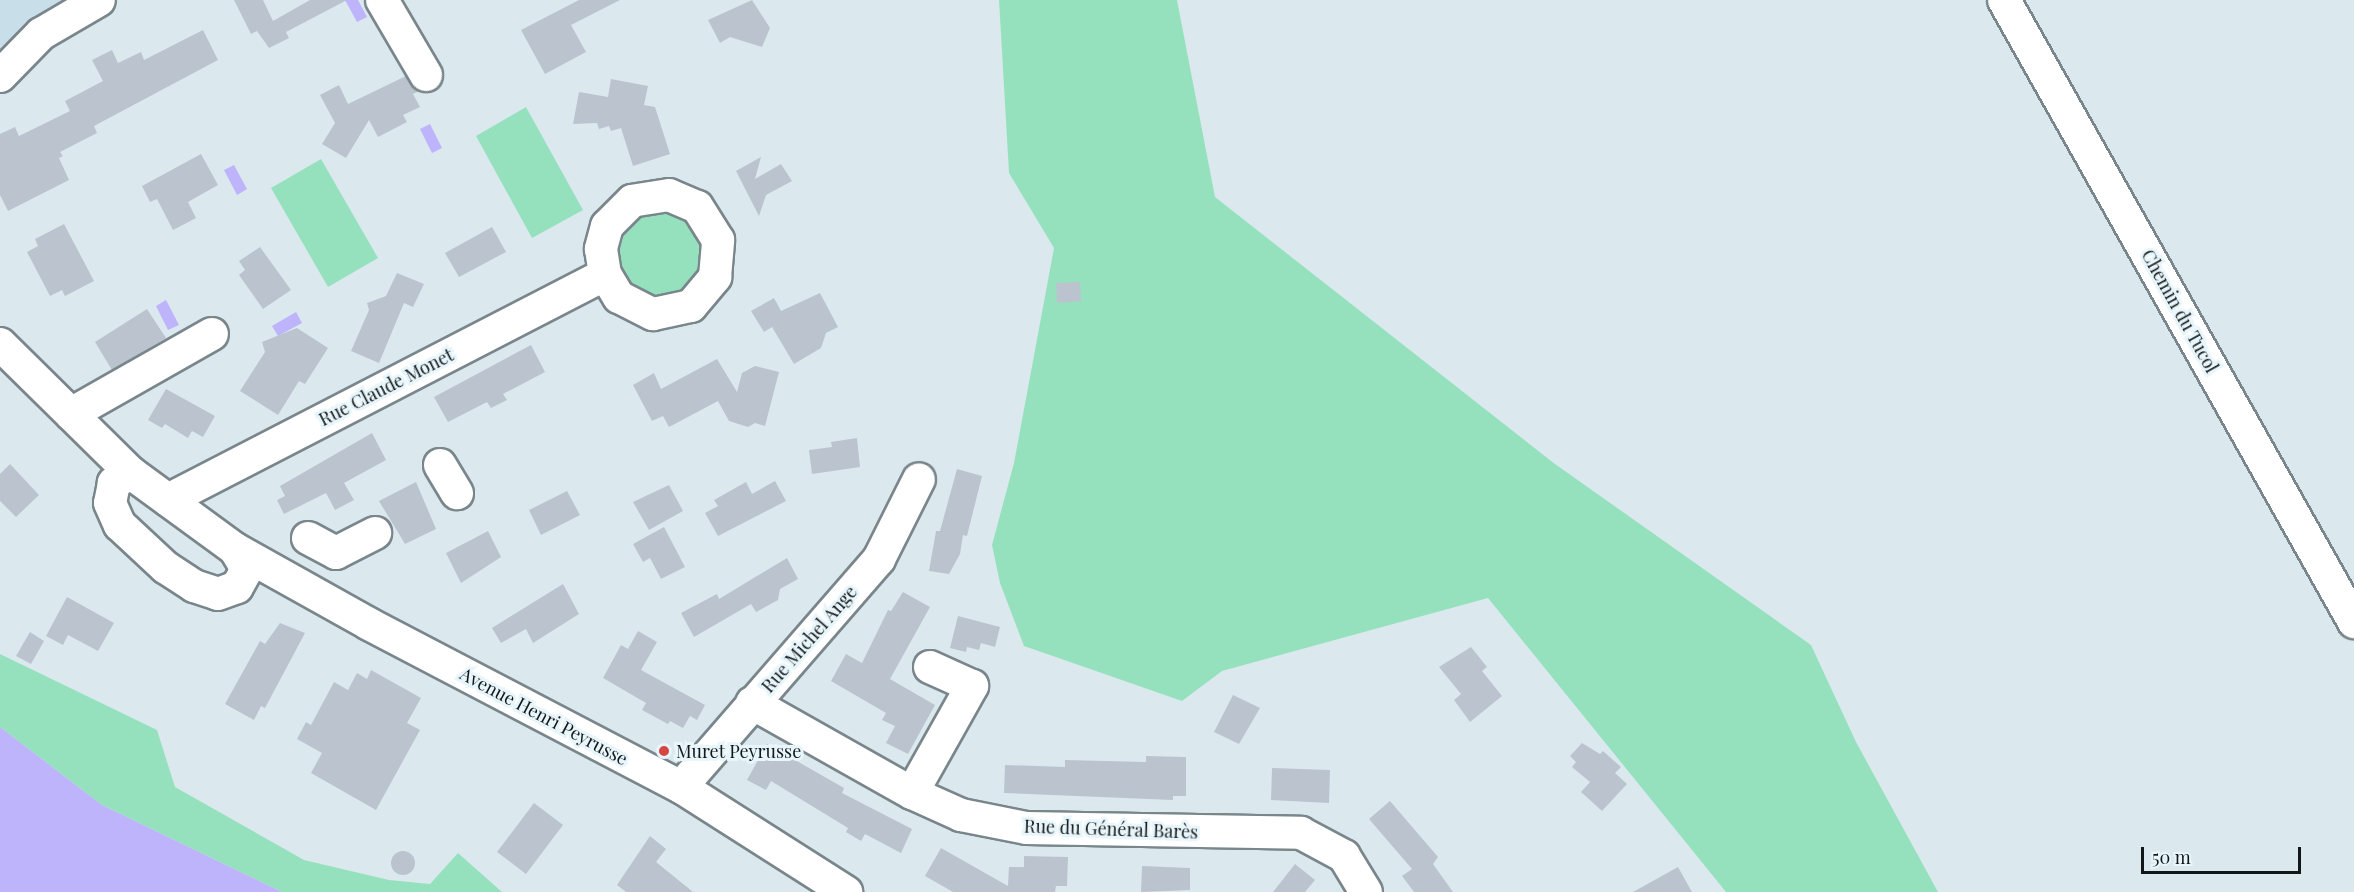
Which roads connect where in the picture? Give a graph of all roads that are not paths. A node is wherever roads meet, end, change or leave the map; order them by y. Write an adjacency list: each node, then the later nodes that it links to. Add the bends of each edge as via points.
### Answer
1 (99, 0): 5 (street, via 41,34)
2 (382, 0): 4 (street)
3 (2004, 0): 18 (street, Chemin du Tucol)
4 (426, 75)
5 (0, 76)
6 (605, 274): 14 (street, Rue Claude Monet)
7 (212, 334): 9 (street)
8 (0, 344): 9 (street, Avenue Henri Peyrusse)
9 (71, 414): 11 (street, Avenue Henri Peyrusse)
10 (440, 465): 13 (street)
11 (131, 473): 14 (street, Avenue Henri Peyrusse); 16 (street, via 114,483 110,503 120,525 165,567 194,586 219,594 237,587 247,569)
12 (919, 478): 20 (street, Rue Michel Ange, via 879,559)
13 (457, 493)
14 (168, 500): 16 (street, Avenue Henri Peyrusse)
15 (375, 532): 17 (street, via 336,553 311,533)
16 (236, 549): 17 (street, Avenue Henri Peyrusse)
17 (282, 575): 21 (street, Avenue Henri Peyrusse)
18 (2354, 622)
19 (930, 667): 22 (street, via 972,686)
20 (752, 703): 21 (street, Rue Michel Ange); 22 (street, Rue du Général Barès)
21 (681, 788): 23 (street, Avenue Henri Peyrusse)
22 (912, 793): 24 (street, Rue du Général Barès, via 961,815 1026,828 1301,833 1344,856)
23 (846, 892)
24 (1366, 892)

